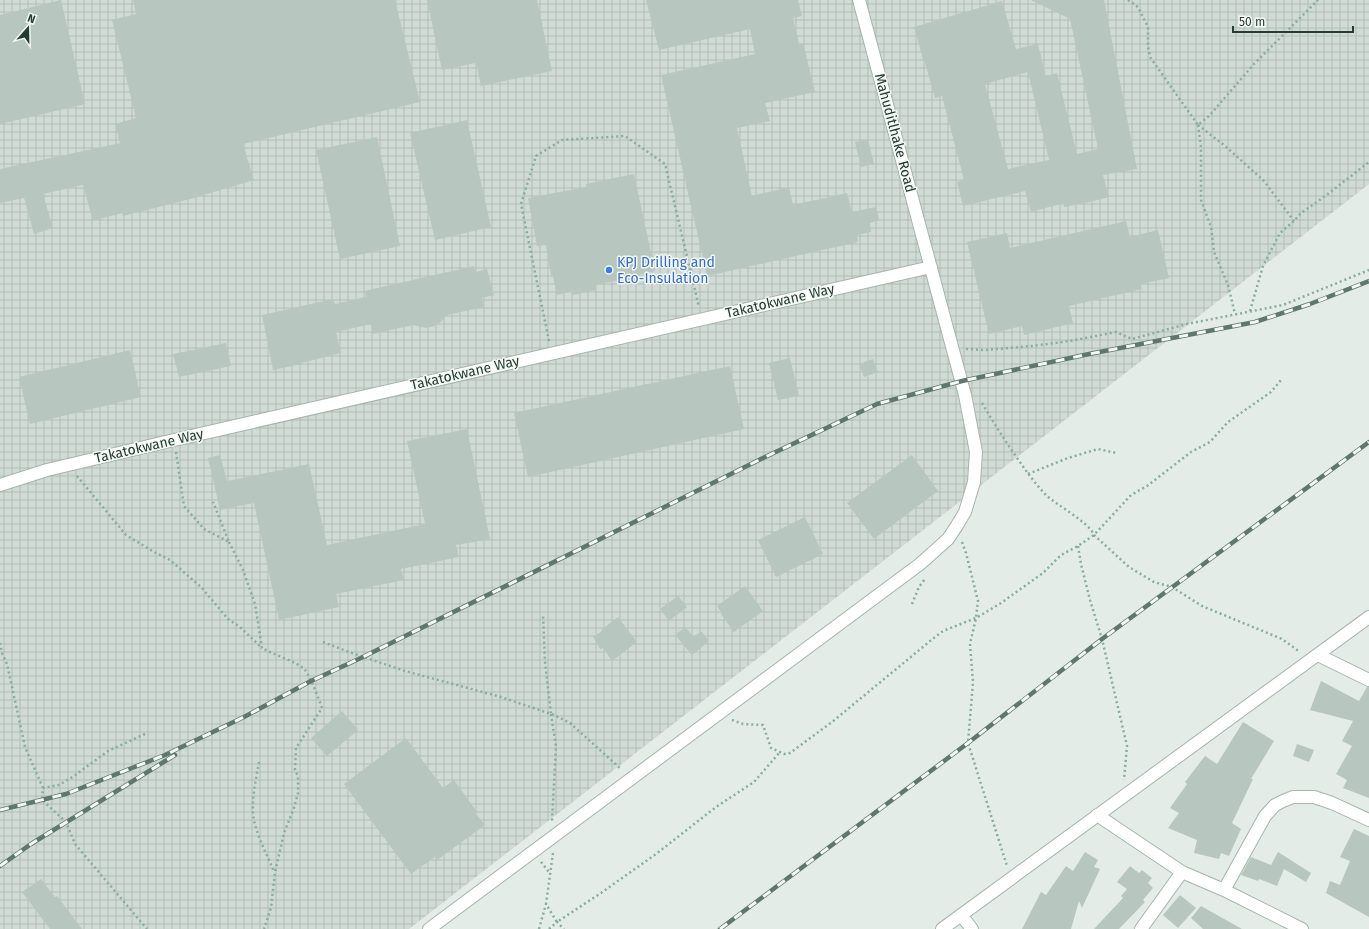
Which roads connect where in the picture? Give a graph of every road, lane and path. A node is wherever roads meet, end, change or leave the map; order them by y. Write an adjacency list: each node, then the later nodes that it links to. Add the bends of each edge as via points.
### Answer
1 (859, 0): 7 (street, Mahuditlhake Road)
2 (1128, 0): 4 (path, via 1138,7 1148,28 1150,57)
3 (1318, 0): 4 (path)
4 (1198, 125): 6 (path, via 1264,181); 10 (path, via 1201,147 1201,200 1211,227 1214,252 1228,285)
5 (1369, 162): 6 (path)
6 (1294, 221): 9 (path, via 1280,233 1263,266)
7 (931, 267): 11 (street, Takatokwane Way); 12 (street, Mahuditlhake Road)
8 (1369, 270): 9 (path, via 1283,305)
9 (1250, 311): 10 (path)
10 (1235, 314): 12 (path, via 1132,339 1116,332 1032,346 986,350)
11 (702, 319): 13 (street, Takatokwane Way); 13 (path, via 665,164 625,136 562,140 536,156 521,204)
12 (952, 347): 22 (street, Mahuditlhake Road, via 962,381 976,452 974,482 965,512)
13 (552, 354): 16 (street, Takatokwane Way)
14 (1281, 380): 23 (path, via 1271,392 1228,422 1210,442 1191,452 1131,496)
15 (979, 398): 19 (path, via 992,422)
16 (174, 440): 18 (street, Takatokwane Way); 24 (path, via 184,506 204,529)
17 (1116, 453): 19 (path, via 1098,449)
18 (68, 465): 20 (street, Takatokwane Way); 31 (path, via 126,535 170,560 202,588 228,619)
19 (1028, 474): 23 (path, via 1045,494 1087,525)
20 (0, 485)
21 (213, 502): 24 (path)
22 (956, 527): 28 (path, via 976,588); 36 (street, Mahuditlhake Road, via 948,539 920,564)
23 (1094, 535): 25 (path); 33 (path, via 1129,567 1154,582 1172,587 1202,606 1282,639)
24 (229, 542): 31 (path, via 256,604)
25 (1078, 546): 28 (path, via 1061,555 1043,573); 41 (path, via 1127,746)
26 (542, 615): 35 (path)
27 (1369, 617): 32 (street)
28 (976, 618): 38 (path, via 943,631 832,722 790,753); 47 (path, via 970,644 973,682 968,743)
29 (323, 642): 35 (path, via 405,671)
30 (0, 643): 42 (path, via 25,747)
31 (262, 648): 46 (path, via 304,669 322,708 296,748 298,792 284,833)
32 (1318, 655): 34 (street); 43 (street)
33 (1306, 656)
34 (1369, 680)
35 (551, 714): 40 (path, via 570,722); 45 (path, via 556,746)
36 (718, 714): 38 (path, via 743,724 763,725 771,748); 40 (street, Mahuditlhake Road)
37 (145, 734): 42 (path, via 108,751 59,785)
38 (780, 752): 52 (path, via 754,782)
39 (259, 762): 46 (path, via 254,815 258,832)
40 (631, 779): 45 (street, Mahuditlhake Road)
41 (1124, 781)
42 (43, 788): 53 (path, via 42,800 66,822 75,844)
43 (1097, 816): 48 (street); 51 (street)
44 (1369, 820): 49 (street, via 1314,797 1293,797 1283,801 1264,816)
45 (552, 837): 50 (path, via 553,852); 55 (street, Mahuditlhake Road)
46 (275, 872): 54 (path, via 271,908)
47 (1009, 872)
48 (1182, 872): 49 (street); 61 (street)
49 (1224, 890): 62 (street)
50 (546, 904): 52 (path); 56 (path)
51 (961, 915): 59 (street); 60 (street)
52 (557, 922): 57 (path); 58 (path)
53 (147, 929)
54 (264, 929)
55 (429, 929)
56 (539, 929)
57 (549, 929)
58 (564, 929)
59 (942, 929)
60 (972, 929)
61 (1142, 929)
62 (1302, 929)

